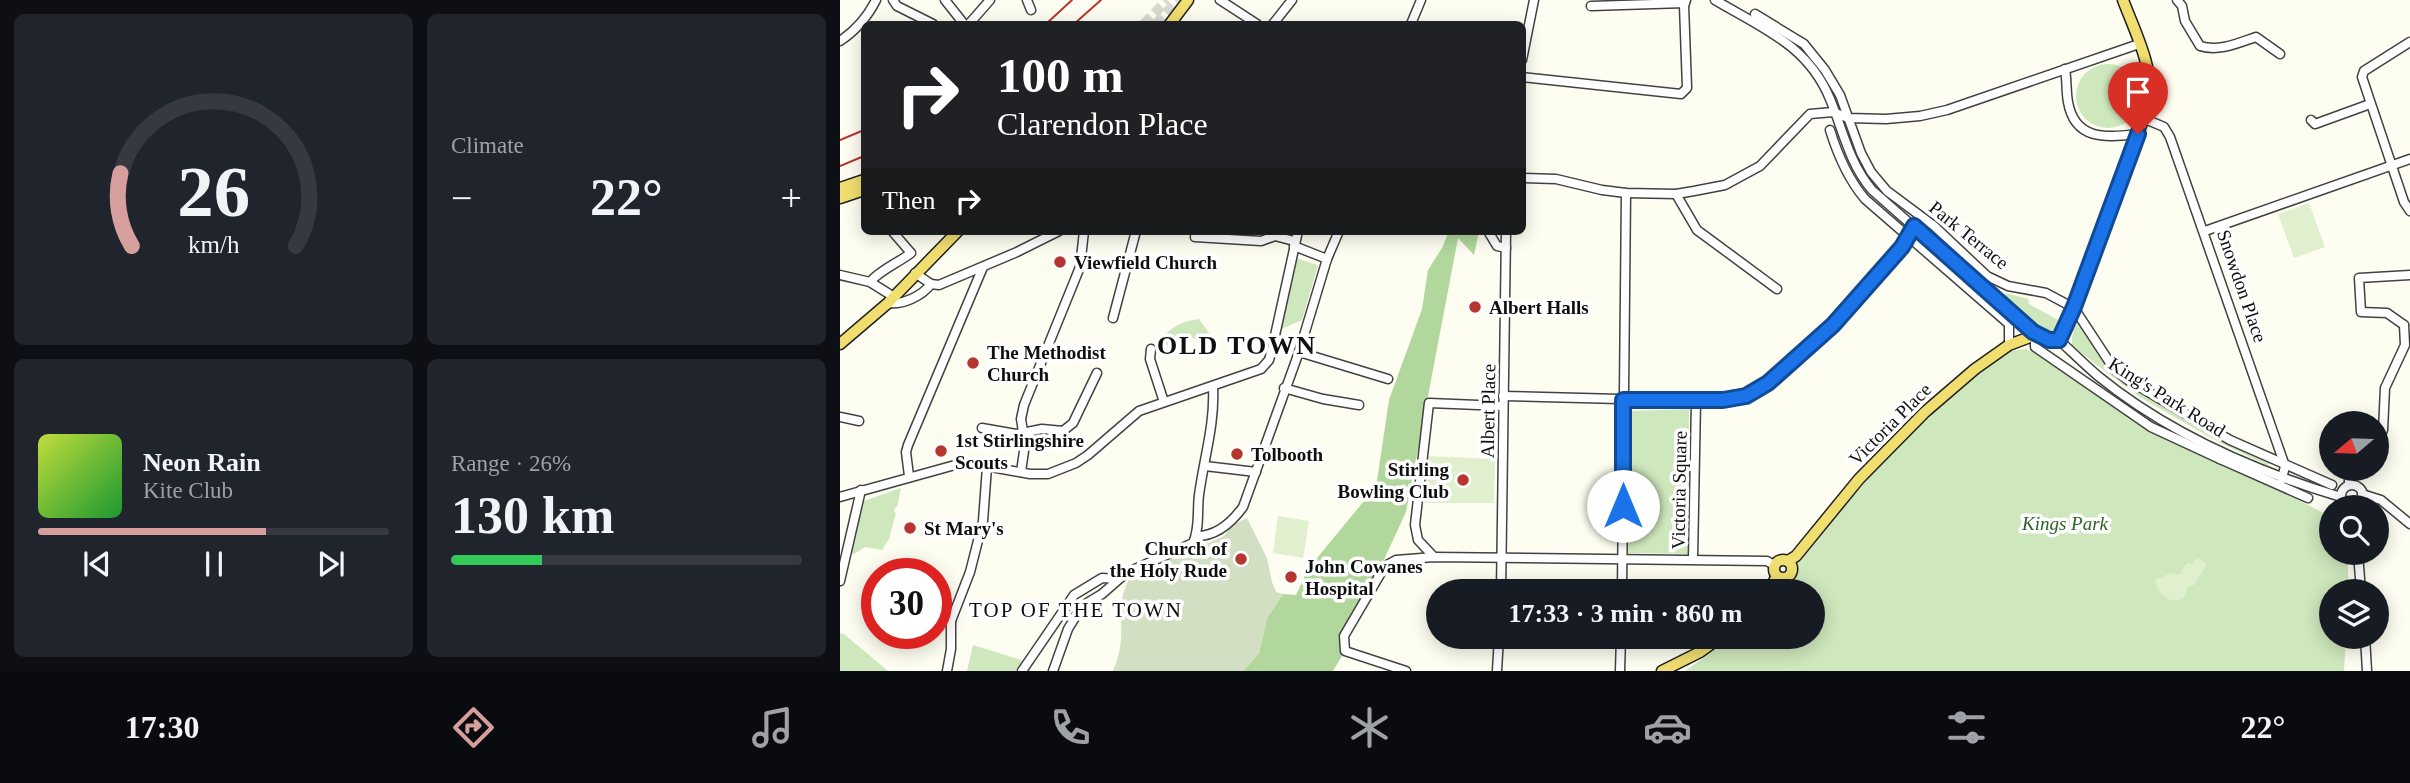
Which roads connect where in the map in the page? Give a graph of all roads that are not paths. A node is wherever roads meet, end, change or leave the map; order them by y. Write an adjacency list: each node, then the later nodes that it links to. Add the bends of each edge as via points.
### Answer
1 (876, 0): 19 (street)
2 (893, 0): 20 (street)
3 (945, 0): 21 (street)
4 (990, 0): 22 (street)
5 (1027, 0): 16 (street)
6 (1188, 0): 23 (main road)
7 (1220, 0): 24 (street)
8 (1292, 0): 25 (street)
9 (1421, 0): 26 (street)
10 (1534, 0): 27 (street)
11 (1715, 0): 35 (street, King's Park Road, via 1797,49 1813,68)
12 (2177, 0): 31 (street, via 2200,46 2210,50 2256,37)
13 (1685, 1): 15 (street); 33 (street, via 1687,88 1681,94)
14 (2126, 1): 30 (main road)
15 (1591, 6)
16 (1031, 10)
17 (1755, 14): 36 (street, Park Terrace, via 1804,44 1840,95)
18 (861, 21): 28 (street)
19 (861, 21)
20 (927, 21)
21 (963, 21)
22 (969, 21)
23 (1172, 21)
24 (1252, 21)
25 (1275, 21)
26 (1412, 21)
27 (1526, 36)
28 (840, 41)
29 (2410, 42): 34 (street, via 2364,71 2362,82)
30 (2139, 44): 32 (street); 37 (main road, via 2151,89)
31 (2280, 54)
32 (2065, 69): 36 (street, via 1947,110 1920,116); 40 (street, via 2068,105 2084,129 2105,138)
33 (1526, 77)
34 (2370, 104): 38 (street, via 2315,124); 42 (street)
35 (1833, 111): 36 (street); 48 (street, via 1803,119 1760,166 1741,178); 51 (street, King's Park Road, via 1862,178)
36 (1848, 118): 75 (street, Park Terrace, via 1871,172 1887,191 1934,226 1987,276 2008,286 2046,293)
37 (2145, 119): 40 (main road); 52 (street, Snowdon Place, via 2164,127 2170,137)
38 (2311, 120)
39 (1830, 130): 62 (street, via 1853,185)
40 (2138, 134): 75 (main road)
41 (2410, 159): 42 (street)
42 (2393, 166): 50 (street); 52 (street)
43 (1526, 178): 47 (street, via 1556,179)
44 (861, 181): 45 (main road)
45 (840, 188)
46 (861, 191): 49 (main road)
47 (1626, 193): 48 (street); 88 (street)
48 (1676, 194): 73 (street, via 1697,230)
49 (840, 198)
50 (2410, 211)
51 (1914, 226): 62 (street); 78 (street, King's Park Road)
52 (2205, 231): 99 (street, Snowdon Place)
53 (895, 235): 71 (street, via 911,253)
54 (954, 235): 68 (main road)
55 (1045, 235): 67 (street)
56 (1084, 235): 97 (street, via 1080,267 1024,405)
57 (1135, 235): 76 (street)
58 (1297, 235): 64 (street)
59 (1337, 235): 66 (street)
60 (1490, 235): 65 (street, via 1497,246)
61 (1506, 235): 65 (street, Albert Place)
62 (1907, 236): 81 (street, via 2009,324); 90 (street, via 1833,325 1768,383 1746,396)
63 (1195, 237): 64 (street, via 1261,241 1275,236)
64 (1294, 243): 66 (street); 86 (street, via 1269,360 1261,369)
65 (1506, 248): 89 (street, Albert Place)
66 (1327, 259): 83 (street)
67 (983, 267): 72 (street); 104 (street, via 908,445)
68 (915, 273): 72 (street); 74 (main road)
69 (840, 275): 71 (street)
70 (2410, 275): 77 (street, via 2359,278 2361,312 2387,313)
71 (870, 282): 74 (street)
72 (931, 284): 74 (street, via 899,304)
73 (1777, 289)
74 (891, 300): 80 (main road)
75 (2074, 307): 79 (main road); 99 (street, via 2114,369 2128,380 2230,440)
76 (1113, 318)
77 (2407, 323): 93 (street, via 2405,345 2385,388)
78 (2034, 332): 79 (main road, King's Park Road); 81 (main road, Victoria Place); 98 (street, via 2035,348 2151,427)
79 (2059, 340): 98 (street, King's Park Road, via 2098,377)
80 (840, 344)
81 (2009, 345): 121 (main road, Victoria Place, via 1975,369 1887,449)
82 (1152, 349): 91 (street, via 1150,359)
83 (1299, 352): 85 (street); 87 (street)
84 (1097, 373): 97 (street, via 1069,428)
85 (1388, 379)
86 (1213, 387): 91 (street); 101 (street)
87 (1284, 388): 92 (street); 103 (street)
88 (1623, 400): 89 (street); 90 (street); 119 (street)
89 (1503, 401): 117 (street, via 1429,403 1415,524 1418,540); 118 (street, Albert Place)
90 (1696, 401): 120 (street, Victoria Square)
91 (1164, 402): 102 (street, via 1131,415 1076,463 1048,474)
92 (1359, 405)
93 (2384, 411)
94 (840, 417): 95 (street)
95 (859, 421)
96 (982, 428): 97 (street)
97 (1024, 432): 102 (street)
98 (2221, 456): 105 (street, King's Park Road); 114 (street)
99 (2285, 466): 105 (street); 107 (street)
100 (987, 467): 102 (street); 104 (street, via 954,465); 128 (street, via 983,521)
101 (1205, 467): 103 (street); 116 (street)
102 (1021, 472)
103 (1256, 472): 116 (street, via 1238,514 1211,535)
104 (909, 476): 109 (street)
105 (2282, 479): 111 (street, King's Park Road)
106 (2349, 481): 108 (street)
107 (2332, 485)
108 (2349, 485): 110 (street, via 2357,486); 112 (street)
109 (861, 490): 113 (street); 127 (street)
110 (2362, 494): 115 (street, via 2381,500)
111 (2334, 495)
112 (2342, 495)
113 (840, 496)
114 (2308, 498)
115 (2410, 524)
116 (1196, 536): 123 (street, via 1187,547)
117 (1434, 556): 118 (street); 137 (street, via 1385,566 1344,636 1345,651)
118 (1503, 558): 119 (street); 124 (street, Albert Place)
119 (1622, 559): 120 (street, Victoria Square); 125 (street)
120 (1693, 559): 122 (street, via 1767,561)
121 (1788, 561): 122 (main road, via 1780,560); 122 (main road, via 1790,574 1782,578)
122 (1776, 570): 126 (main road)
123 (1118, 579): 135 (street, via 1102,578 1074,595); 136 (street, via 1079,611)
124 (1502, 579)
125 (1622, 579)
126 (1773, 579)
127 (840, 581)
128 (952, 618)
129 (951, 649): 134 (street)
130 (1498, 649): 138 (street)
131 (1621, 649): 139 (street)
132 (1704, 649): 140 (main road)
133 (2365, 649): 141 (street)
134 (947, 671)
135 (1022, 671)
136 (1053, 671)
137 (1406, 671)
138 (1497, 671)
139 (1620, 671)
140 (1662, 671)
141 (2367, 671)

